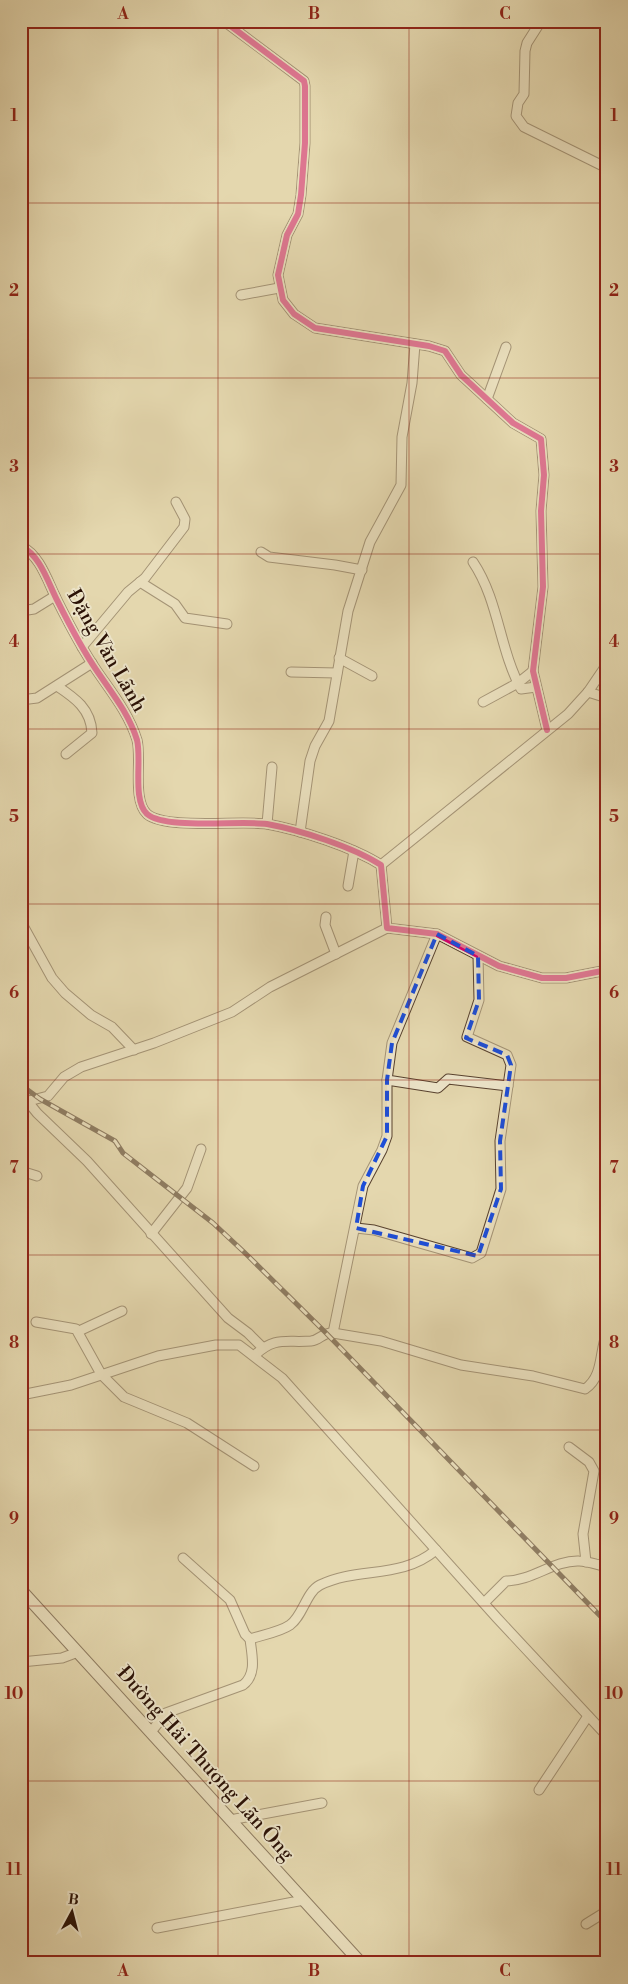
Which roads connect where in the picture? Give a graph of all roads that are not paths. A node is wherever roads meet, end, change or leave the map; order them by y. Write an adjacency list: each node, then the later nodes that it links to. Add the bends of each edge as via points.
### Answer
1 (224, 21): 4 (street, via 304,81 306,86 301,196 298,214 282,254)
2 (541, 21): 3 (street, via 525,51 524,94 518,103 516,116 524,127)
3 (607, 168)
4 (279, 288): 5 (street); 6 (street, via 283,300 294,314 315,328)
5 (241, 295)
6 (415, 344): 8 (street, via 445,351 461,374); 13 (street, via 402,437 401,485 370,542)
7 (506, 347): 8 (street)
8 (487, 399): 23 (street, via 513,424 538,436 542,442 543,586)
9 (176, 502): 14 (street, via 182,512 184,526)
10 (21, 546): 15 (street, Đặng Văn Lãnh, via 36,557)
11 (261, 552): 13 (street, via 269,557)
12 (473, 562): 26 (street, via 488,588 505,651)
13 (362, 570): 19 (street, via 348,611)
14 (140, 582): 17 (street, via 176,604 185,618); 18 (street)
15 (55, 596): 16 (street, via 34,609); 18 (street, Đặng Văn Lãnh)
16 (21, 611)
17 (227, 624)
18 (82, 648): 20 (street, Đặng Văn Lãnh)
19 (339, 658): 24 (street); 25 (street)
20 (92, 663): 27 (street); 36 (street, Đặng Văn Lãnh, via 117,698 133,731 137,742 141,804 148,814 176,822)
21 (607, 664): 29 (street)
22 (291, 672): 24 (street)
23 (533, 672): 26 (street); 28 (street)
24 (337, 673): 37 (street, via 330,721 310,761)
25 (372, 676)
26 (518, 683): 28 (street, via 521,689); 32 (street)
27 (57, 686): 31 (street, via 37,698); 34 (street, via 80,703 91,724 92,733 88,738)
28 (536, 687): 33 (street)
29 (588, 692): 30 (street); 33 (street, via 568,714)
30 (607, 698)
31 (21, 700)
32 (482, 702)
33 (547, 730): 39 (street)
34 (66, 754)
35 (272, 767): 36 (street)
36 (267, 824): 37 (street, Đặng Văn Lãnh)
37 (300, 832): 38 (street, Đặng Văn Lãnh)
38 (354, 851): 39 (street, Đặng Văn Lãnh); 40 (street)
39 (381, 864): 43 (street)
40 (348, 886)
41 (326, 917): 45 (street, via 325,925)
42 (22, 928): 48 (street, via 52,978 65,993 112,1028)
43 (387, 928): 44 (street); 45 (street)
44 (437, 934): 46 (street); 49 (street, via 392,1043)
45 (336, 954): 48 (street, via 232,1012)
46 (478, 956): 47 (street, via 518,973 542,978 566,978); 50 (street, via 479,1000 467,1037 507,1055 510,1065)
47 (607, 970)
48 (134, 1050): 51 (street, via 74,1071 64,1077 48,1096)
49 (387, 1080): 50 (street, via 438,1088 448,1080); 55 (street, via 386,1136 363,1186)
50 (508, 1086): 55 (street, via 500,1141 501,1189 478,1256 472,1258 374,1230)
51 (23, 1099): 56 (street, via 87,1161)
52 (201, 1149): 56 (street, via 187,1188)
53 (21, 1171): 54 (street)
54 (37, 1176)
55 (356, 1228): 60 (street)
56 (151, 1234): 62 (street, via 228,1318)
57 (122, 1311): 59 (street)
58 (36, 1322): 59 (street)
59 (79, 1331): 64 (street)
60 (333, 1333): 61 (street, via 381,1341 461,1365 533,1376 582,1390 588,1388 599,1369); 62 (street, via 312,1341 282,1341)
61 (607, 1333)
62 (263, 1348): 63 (street)
63 (254, 1355): 64 (street, via 228,1343 158,1356); 68 (street, via 282,1378)
64 (101, 1374): 65 (street, via 60,1388); 67 (street, via 130,1401 187,1423)
65 (21, 1395)
66 (569, 1446): 70 (street, via 589,1462 594,1471 583,1534)
67 (254, 1466)
68 (436, 1550): 73 (street); 74 (street, via 408,1567 360,1574 319,1586 291,1625)
69 (183, 1558): 74 (street, via 230,1600)
70 (586, 1562): 71 (street); 73 (street, via 573,1562 520,1581 506,1581)
71 (607, 1567)
72 (21, 1590): 75 (street, Đường Hải Thượng Lãn Ông)
73 (484, 1603): 77 (street)
74 (250, 1639): 78 (street, via 253,1672 250,1680 166,1713)
75 (78, 1652): 76 (street, via 62,1658); 78 (street, Đường Hải Thượng Lãn Ông)
76 (21, 1662)
77 (588, 1716): 79 (street); 80 (street)
78 (151, 1732): 82 (street, Đường Hải Thượng Lãn Ông)
79 (607, 1736)
80 (539, 1790)
81 (322, 1803): 82 (street)
82 (230, 1820): 83 (street, Đường Hải Thượng Lãn Ông)
83 (304, 1900): 86 (street); 87 (street, Đường Hải Thượng Lãn Ông)
84 (607, 1911): 85 (street)
85 (586, 1924)
86 (157, 1928)
87 (361, 1963)

